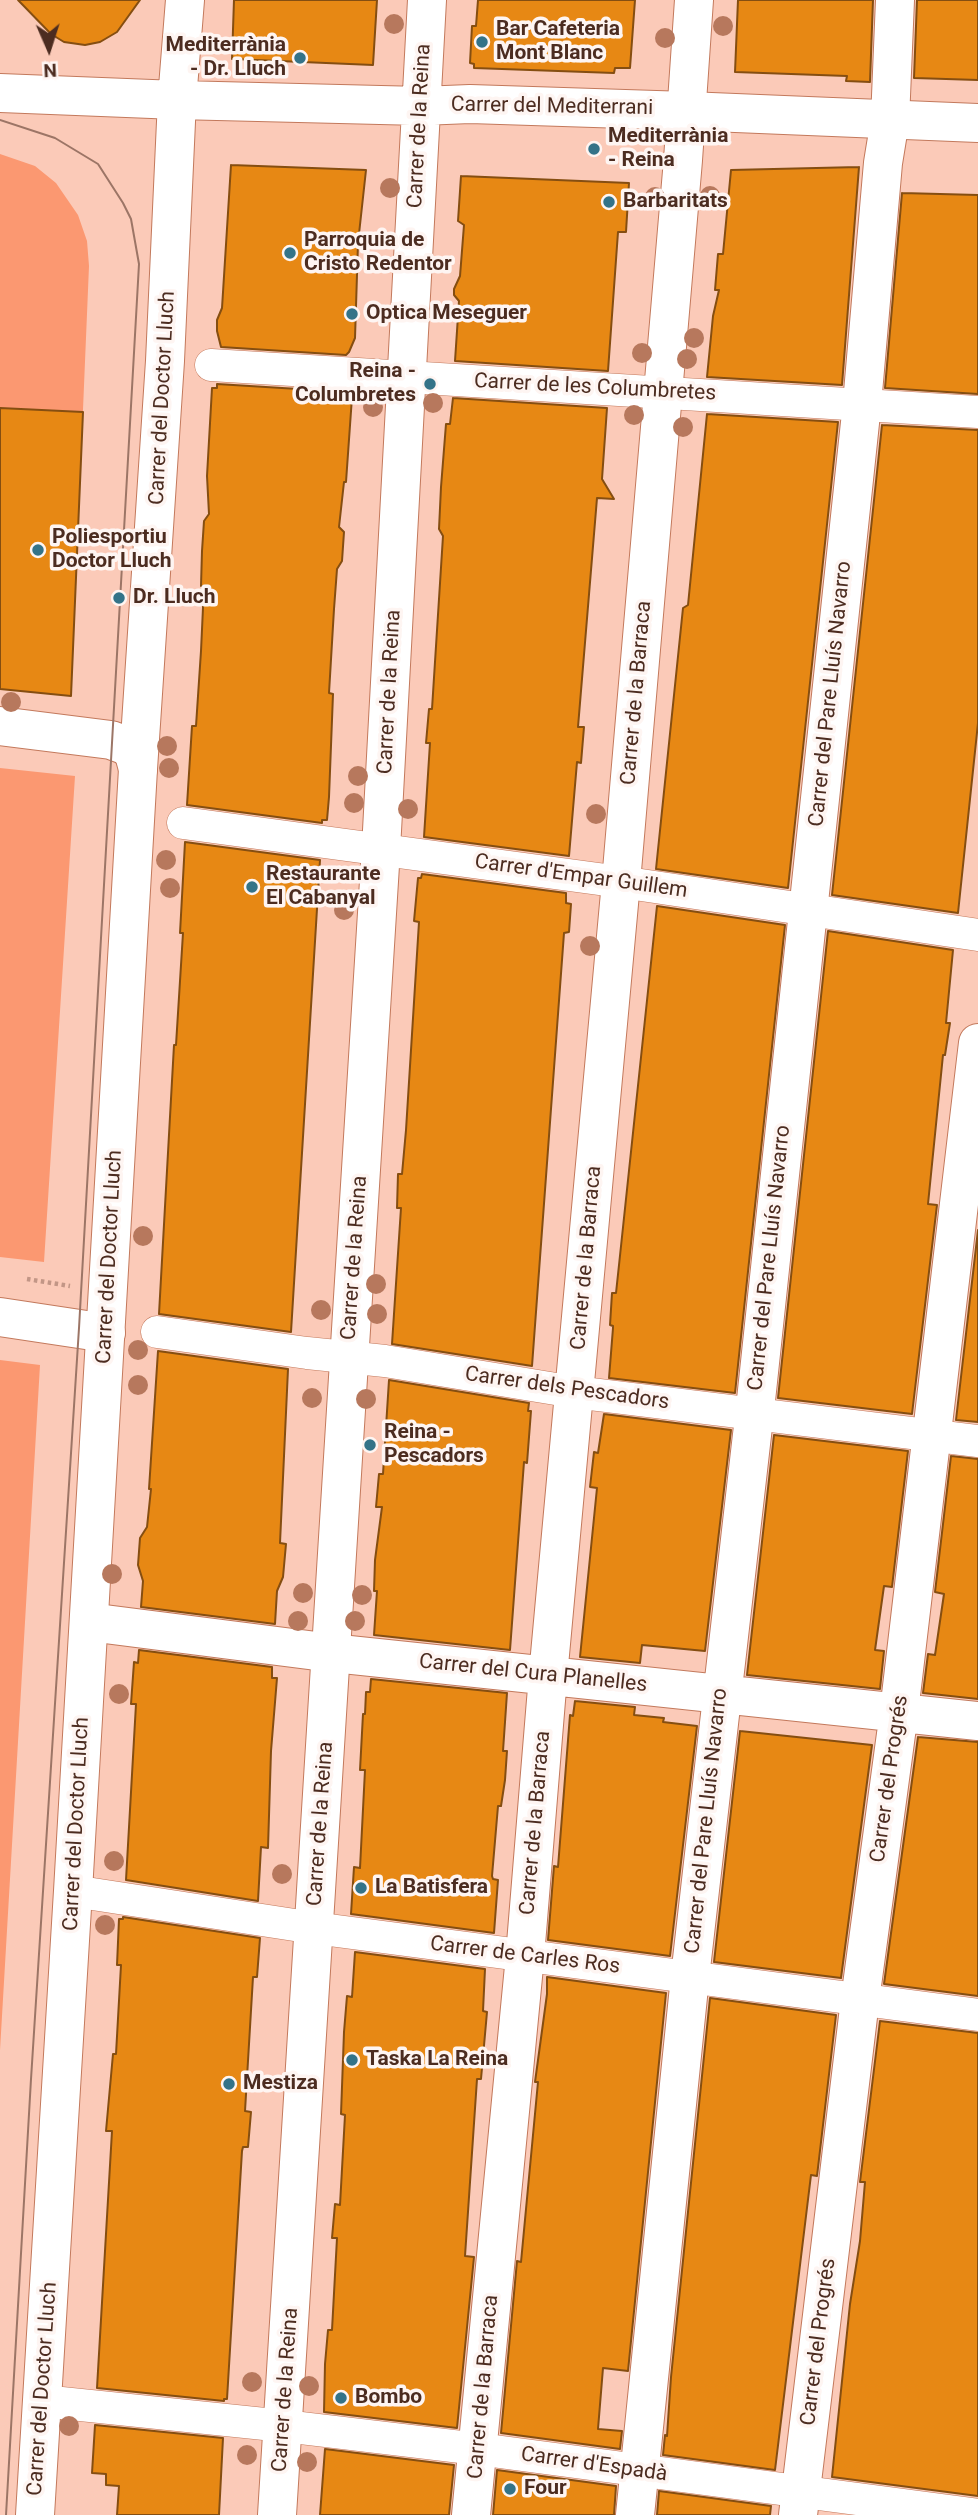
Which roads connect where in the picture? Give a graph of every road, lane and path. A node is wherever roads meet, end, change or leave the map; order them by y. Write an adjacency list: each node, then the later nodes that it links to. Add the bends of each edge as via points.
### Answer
1 (185, 0): 6 (street, Carrer del Doctor Lluch)
2 (427, 0): 7 (street, Carrer de la Reina)
3 (694, 0): 8 (street, Carrer de la Barraca)
4 (895, 0): 9 (street, Carrer del Pare Lluís Navarro)
5 (0, 93): 6 (street, Carrer del Mediterrani)
6 (177, 100): 7 (street, Carrer del Mediterrani); 17 (street, Carrer del Doctor Lluch)
7 (421, 106): 8 (street, Carrer del Mediterrani); 12 (street, Carrer de la Reina)
8 (687, 111): 9 (street, Carrer del Mediterrani); 13 (street, Carrer de la Barraca)
9 (890, 120): 10 (street, Carrer del Mediterrani); 14 (street, Carrer del Pare Lluís Navarro)
10 (978, 123)
11 (211, 365): 12 (street, Carrer de les Columbretes)
12 (408, 377): 13 (street, Carrer de les Columbretes); 19 (street, Carrer de la Reina)
13 (663, 391): 14 (street, Carrer de les Columbretes); 20 (street, Carrer de la Barraca)
14 (862, 404): 15 (street, Carrer de les Columbretes); 21 (street, Carrer del Pare Lluís Navarro)
15 (978, 412)
16 (0, 726): 17 (street, via 111,740 127,746)
17 (138, 769): 25 (street, Carrer del Doctor Lluch)
18 (183, 823): 19 (street, Carrer d'Empar Guillem)
19 (381, 849): 20 (street, Carrer d'Empar Guillem); 27 (street, Carrer de la Reina)
20 (621, 882): 21 (street, Carrer d'Empar Guillem); 28 (street, Carrer de la Barraca)
21 (807, 910): 22 (street, Carrer d'Empar Guillem); 29 (street, Carrer del Pare Lluís Navarro)
22 (978, 935)
23 (978, 1043): 30 (street, Carrer del Progrés)
24 (0, 1317): 25 (street)
25 (106, 1332): 32 (street, Carrer del Doctor Lluch)
26 (157, 1332): 27 (street, Carrer dels Pescadors)
27 (348, 1357): 28 (street, Carrer dels Pescadors); 33 (street, Carrer de la Reina)
28 (574, 1392): 29 (street, Carrer dels Pescadors); 34 (street, Carrer de la Barraca)
29 (754, 1414): 30 (street, Carrer dels Pescadors); 35 (street, Carrer del Pare Lluís Navarro)
30 (932, 1436): 31 (street, Carrer dels Pescadors); 36 (street, Carrer del Progrés)
31 (978, 1441)
32 (89, 1622): 33 (street, Carrer del Cura Planelles); 38 (street, Carrer del Doctor Lluch)
33 (332, 1653): 34 (street, Carrer del Cura Planelles); 39 (street, Carrer de la Reina)
34 (548, 1675): 35 (street, Carrer del Cura Planelles); 40 (street, Carrer de la Barraca)
35 (721, 1695): 36 (street, Carrer del Cura Planelles); 41 (street, Carrer del Pare Lluís Navarro)
36 (899, 1712): 37 (street, Carrer del Cura Planelles); 42 (street, Carrer del Progrés)
37 (978, 1721)
38 (73, 1891): 39 (street, Carrer de Carles Ros); 44 (street, Carrer del Doctor Lluch)
39 (314, 1928): 40 (street, Carrer de Carles Ros); 45 (street, Carrer de la Reina)
40 (525, 1956): 41 (street, Carrer de Carles Ros); 46 (street, Carrer de la Barraca)
41 (691, 1977): 42 (street, Carrer de Carles Ros); 47 (street, Carrer del Pare Lluís Navarro)
42 (860, 2000): 43 (street, Carrer de Carles Ros); 48 (street, Carrer del Progrés)
43 (978, 2015)
44 (42, 2401): 45 (street, Carrer d'Espadà); 49 (street, Carrer del Doctor Lluch)
45 (284, 2426): 46 (street, Carrer d'Espadà); 50 (street, Carrer de la Reina)
46 (478, 2449): 47 (street, Carrer d'Espadà); 51 (street, Carrer de la Barraca)
47 (639, 2471): 48 (street, Carrer d'Espadà); 52 (street, Carrer del Pare Lluís Navarro)
48 (799, 2503): 53 (street, Carrer d'Espadà)
49 (35, 2515)
50 (278, 2515)
51 (471, 2515)
52 (635, 2515)
53 (978, 2515)

